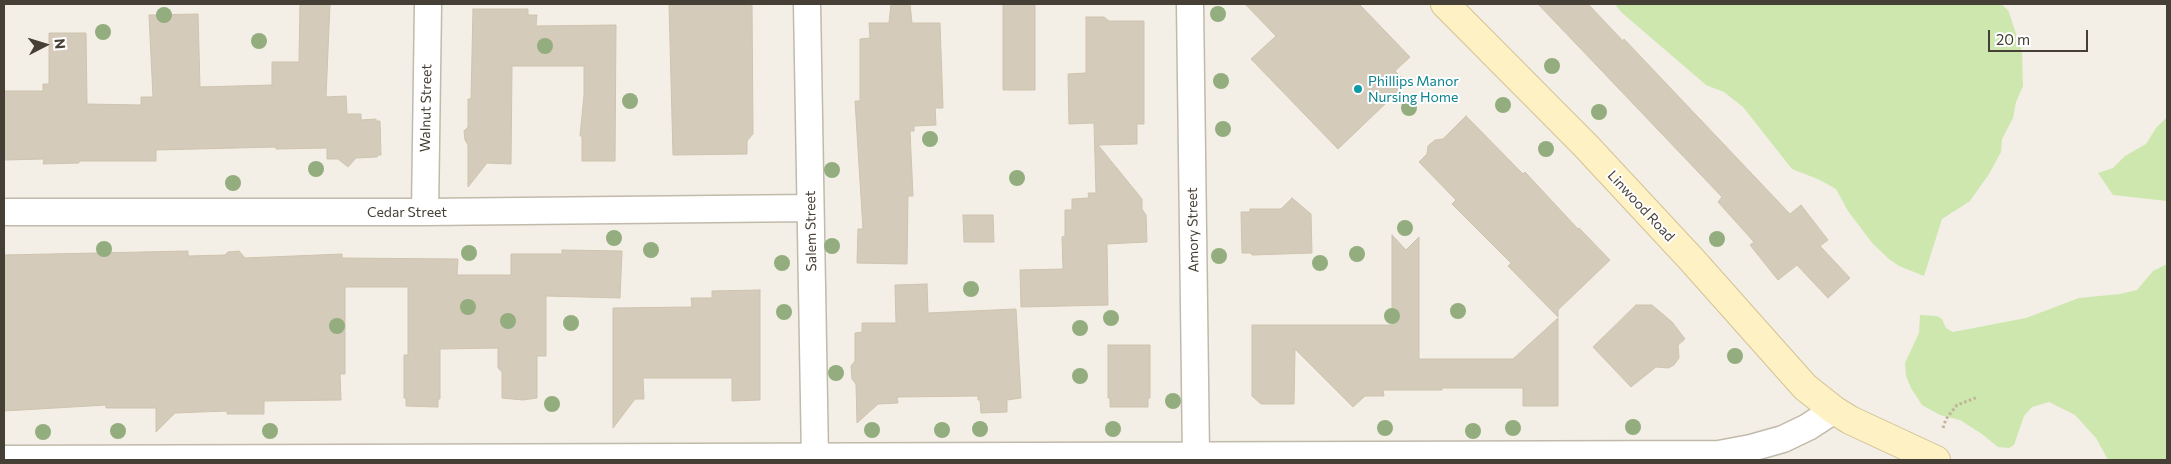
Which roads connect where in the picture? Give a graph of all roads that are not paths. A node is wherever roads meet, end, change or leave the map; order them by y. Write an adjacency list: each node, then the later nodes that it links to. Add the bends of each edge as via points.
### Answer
1 (428, 4): 7 (street, Walnut Street)
2 (806, 4): 5 (street, Salem Street)
3 (1190, 4): 9 (street, Amory Street)
4 (1444, 4): 8 (street, Linwood Road, via 1586,146 1805,387)
5 (810, 208): 7 (street, Cedar Street); 10 (street, Salem Street)
6 (4, 212): 7 (street, Cedar Street)
7 (425, 212)
8 (1834, 410): 9 (street, via 1783,439 1720,454); 12 (street, Linwood Road)
9 (1196, 456): 10 (street)
10 (815, 458): 11 (street)
11 (4, 459)
12 (1936, 460)

